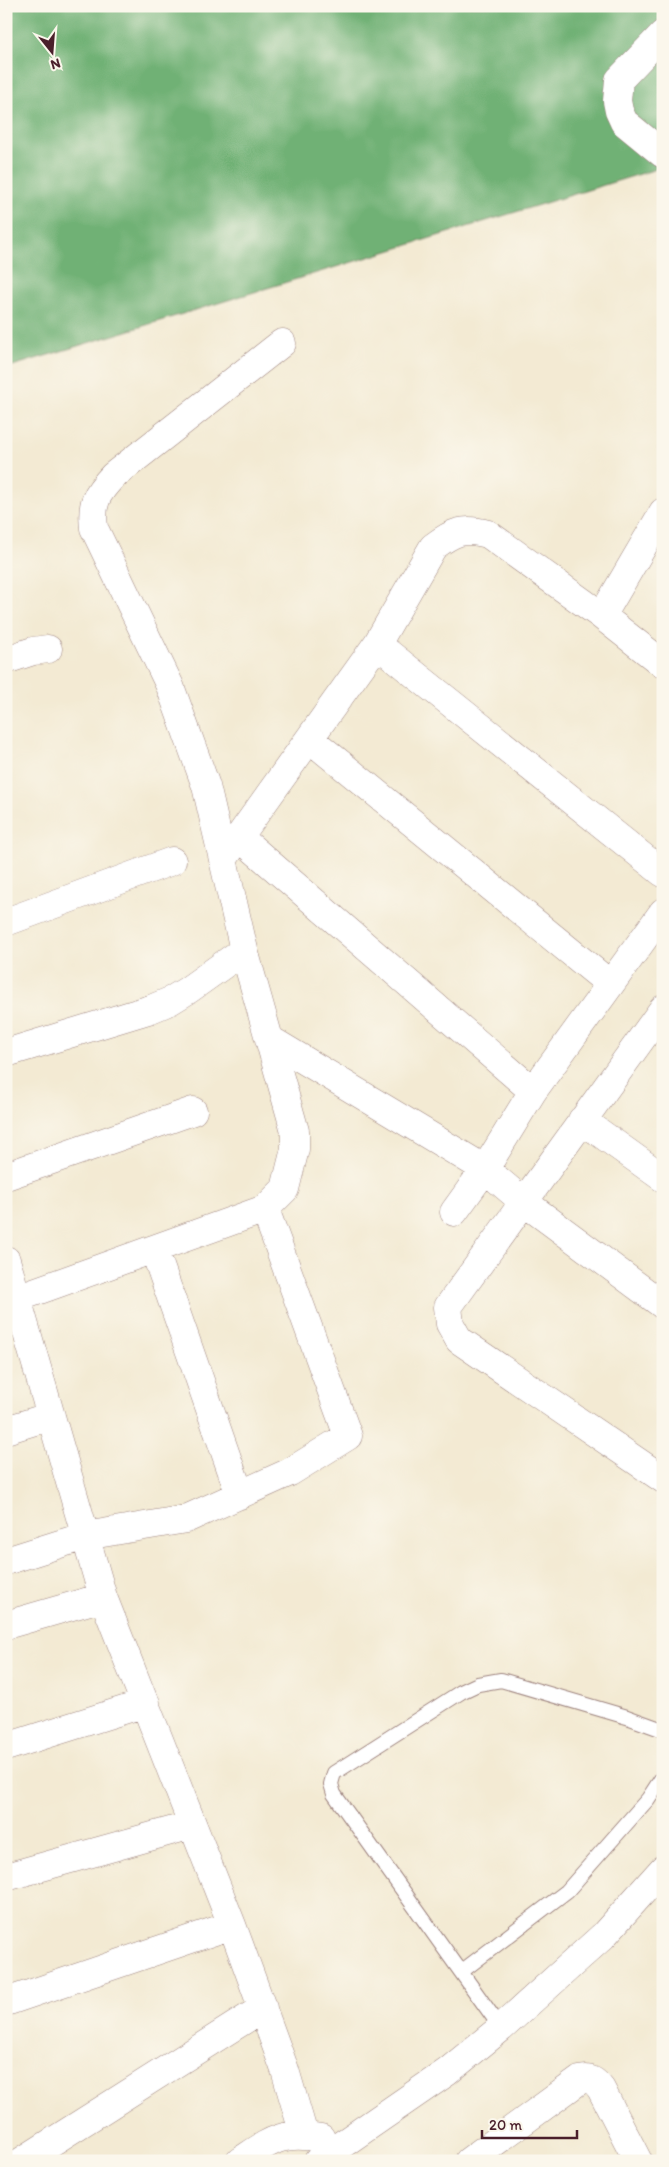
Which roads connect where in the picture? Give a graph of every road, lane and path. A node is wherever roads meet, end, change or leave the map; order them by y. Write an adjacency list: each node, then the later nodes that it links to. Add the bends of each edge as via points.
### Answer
1 (663, 34): 2 (street, via 619,80 617,101 624,122)
2 (663, 154)
3 (282, 343): 11 (street, via 113,476 95,499 92,512 94,528 170,686)
4 (663, 512): 5 (street)
5 (602, 616): 6 (street, via 488,534 462,531 433,547); 9 (street)
6 (377, 644): 10 (street); 13 (street)
7 (48, 649): 8 (street)
8 (6, 660)
9 (663, 664)
10 (310, 739): 11 (street); 17 (street)
11 (232, 848): 16 (street); 21 (street)
12 (172, 861): 15 (street)
13 (663, 873)
14 (663, 912): 17 (street)
15 (6, 922)
16 (244, 950): 19 (street); 20 (street, via 164,1004)
17 (610, 984): 21 (street)
18 (660, 1021): 23 (street)
19 (269, 1038): 24 (street); 28 (street, via 296,1141 285,1189)
20 (6, 1053)
21 (533, 1091): 24 (street)
22 (194, 1111): 25 (street)
23 (582, 1120): 26 (street); 27 (street)
24 (485, 1169): 27 (street); 29 (street)
25 (6, 1176)
26 (663, 1178)
27 (524, 1202): 33 (street); 36 (street, via 448,1307 452,1331 459,1340)
28 (265, 1209): 30 (street); 37 (street, via 348,1436 301,1467)
29 (454, 1212)
30 (154, 1249): 32 (street); 37 (street)
31 (6, 1260): 32 (street)
32 (12, 1301): 34 (street)
33 (663, 1305)
34 (51, 1416): 35 (street); 38 (street)
35 (6, 1430)
36 (663, 1479)
37 (240, 1495): 38 (street, via 186,1518)
38 (86, 1536): 39 (street); 40 (street)
39 (6, 1561)
40 (103, 1596): 41 (street); 42 (street)
41 (6, 1625)
42 (146, 1703): 44 (street); 46 (street)
43 (663, 1730): 50 (lane, via 501,1680 490,1681 461,1692 334,1773 331,1784 334,1794)
44 (6, 1747)
45 (663, 1776): 50 (lane, via 648,1799 567,1891)
46 (192, 1825): 48 (street); 49 (street)
47 (663, 1869): 53 (street, via 603,1936)
48 (6, 1877)
49 (232, 1926): 51 (street); 52 (street)
50 (461, 1972): 53 (lane)
51 (6, 2002)
52 (263, 2008): 54 (street); 56 (street)
53 (501, 2028): 55 (street, via 447,2072)
54 (304, 2135): 55 (street); 57 (street, via 275,2138)
55 (345, 2142): 58 (street)
56 (22, 2161)
57 (240, 2161)
58 (318, 2161)
59 (468, 2161): 60 (street, via 585,2078 601,2088)
60 (638, 2161)

